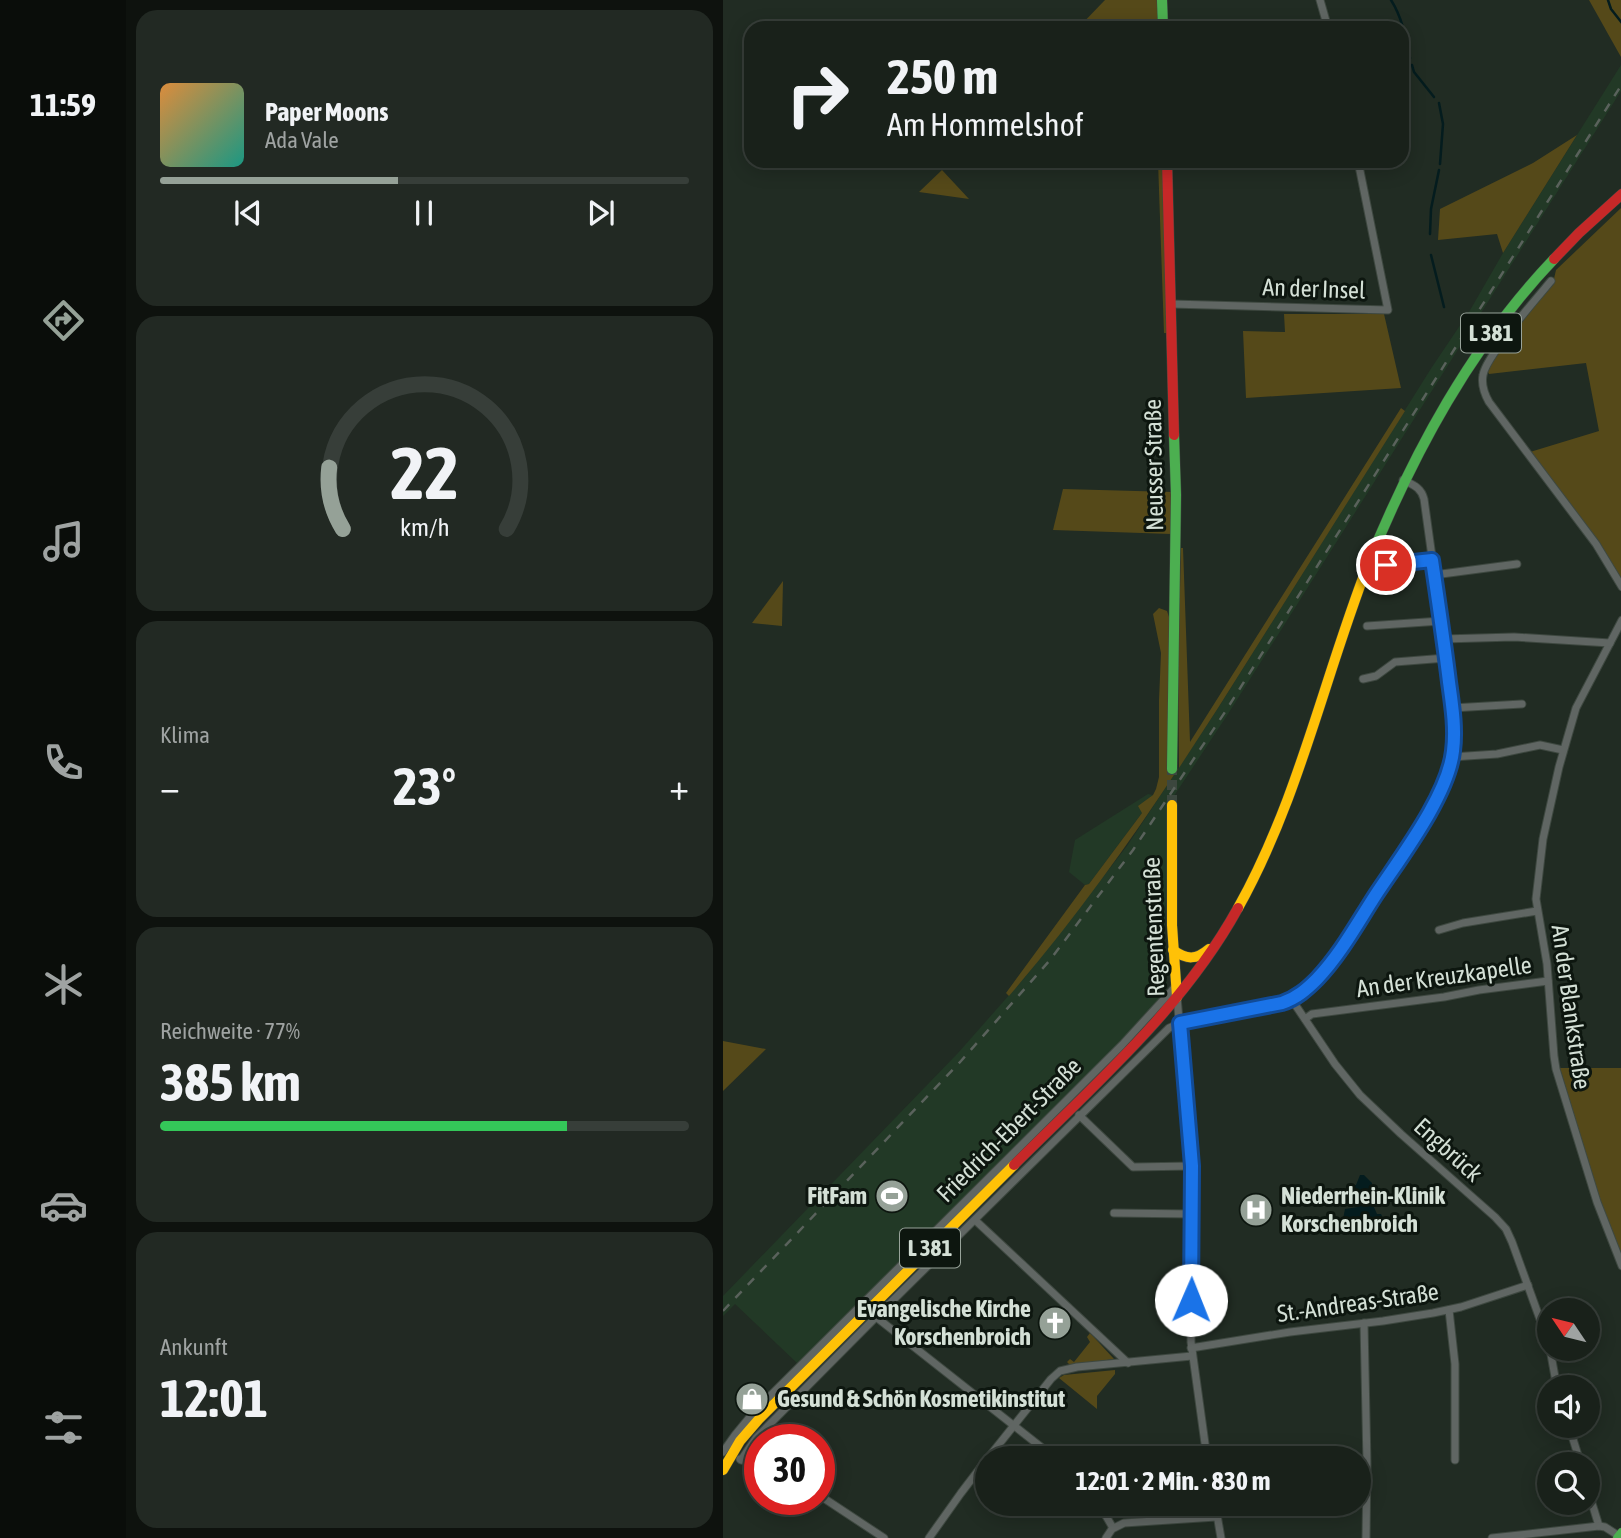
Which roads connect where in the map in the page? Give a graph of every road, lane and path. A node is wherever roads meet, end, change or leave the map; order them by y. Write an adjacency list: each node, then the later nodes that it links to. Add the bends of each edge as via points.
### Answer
1 (1162, 0): 3 (main road)
2 (1320, 0): 4 (street)
3 (1163, 21)
4 (1326, 21)
5 (1167, 168): 9 (main road, Neusser Straße)
6 (1359, 168): 9 (street, An der Insel, via 1388,310)
7 (1621, 194): 10 (main road, L 381, via 1559,252 1499,323 1446,401)
8 (1551, 281): 15 (street, via 1491,358 1482,385 1490,403 1596,544)
9 (1171, 304): 27 (main road, Neusser Straße, via 1176,505)
10 (1403, 480): 11 (street, via 1423,494); 31 (main road, L 381, via 1362,579 1281,818 1258,871)
11 (1432, 560): 13 (street); 14 (street)
12 (1517, 564): 14 (street)
13 (1386, 565)
14 (1434, 575): 17 (street)
15 (1621, 587)
16 (1621, 620): 20 (street, An der Blankstraße)
17 (1441, 621): 18 (street); 19 (street)
18 (1367, 626)
19 (1443, 639): 20 (street, via 1514,637); 21 (street)
20 (1610, 643): 25 (street, An der Blankstraße, via 1578,704)
21 (1446, 658): 22 (street, via 1395,662); 24 (street)
22 (1363, 679)
23 (1522, 704): 24 (street)
24 (1452, 708): 26 (street)
25 (1563, 750): 26 (street, via 1540,746); 29 (street, An der Blankstraße, via 1543,839)
26 (1452, 757): 35 (street, via 1428,814 1371,902 1325,970)
27 (1172, 769)
28 (1172, 805): 32 (main road, Regentenstraße)
29 (1537, 911): 30 (street, An der Blankstraße); 33 (street, An der Blankstraße)
30 (1439, 930)
31 (1217, 942): 32 (main road, via 1193,959); 34 (main road, L 381)
32 (1173, 950): 34 (main road, Regentenstraße)
33 (1548, 981): 36 (street, An der Kreuzkapelle, via 1312,1014); 43 (street, An der Blankstraße, via 1560,1083)
34 (1176, 992): 37 (street, Regentenstraße); 55 (main road, L 381, via 1126,1053 759,1419)
35 (1292, 1000): 36 (street, Engbrück); 37 (street)
36 (1305, 1019): 44 (street, Engbrück, via 1360,1095 1504,1227)
37 (1180, 1023): 38 (street, Friedrich-Ebert-Straße, via 1169,1028); 39 (street, Regentenstraße)
38 (1079, 1115): 39 (street, via 1132,1167); 42 (street, Friedrich-Ebert-Straße)
39 (1192, 1166): 41 (street, Regentenstraße)
40 (1114, 1213): 41 (street)
41 (1193, 1214): 49 (street, Regentenstraße)
42 (975, 1220): 47 (street, Friedrich-Ebert-Straße); 50 (street)
43 (1621, 1266)
44 (1528, 1285): 45 (street, St.-Andreas-Straße); 46 (street, Engbrück)
45 (1449, 1310): 48 (street, St.-Andreas-Straße); 56 (street, via 1455,1364)
46 (1537, 1310)
47 (876, 1317): 51 (street); 55 (street, Friedrich-Ebert-Straße, via 756,1438)
48 (1364, 1323): 49 (street, St.-Andreas-Straße); 70 (street)
49 (1191, 1352): 50 (street, St.-Andreas-Straße); 54 (street, Regentenstraße)
50 (1128, 1363): 51 (street, St.-Andreas-Straße, via 1060,1371)
51 (1014, 1426): 52 (street, St.-Andreas-Straße); 53 (street)
52 (998, 1446)
53 (1040, 1446)
54 (1205, 1446)
55 (730, 1455): 57 (main road, L 381)
56 (1455, 1460)
57 (723, 1470)
58 (975, 1475): 67 (street, St.-Andreas-Straße)
59 (835, 1506): 66 (street)
60 (1596, 1515): 63 (street)
61 (1106, 1516): 64 (street)
62 (1216, 1517): 64 (street, via 1127,1522); 69 (street)
63 (1599, 1526): 65 (street); 71 (street)
64 (1113, 1528): 68 (street)
65 (1620, 1536)
66 (884, 1538)
67 (929, 1538)
68 (1106, 1538)
69 (1221, 1538)
70 (1366, 1538)
71 (1492, 1538)

